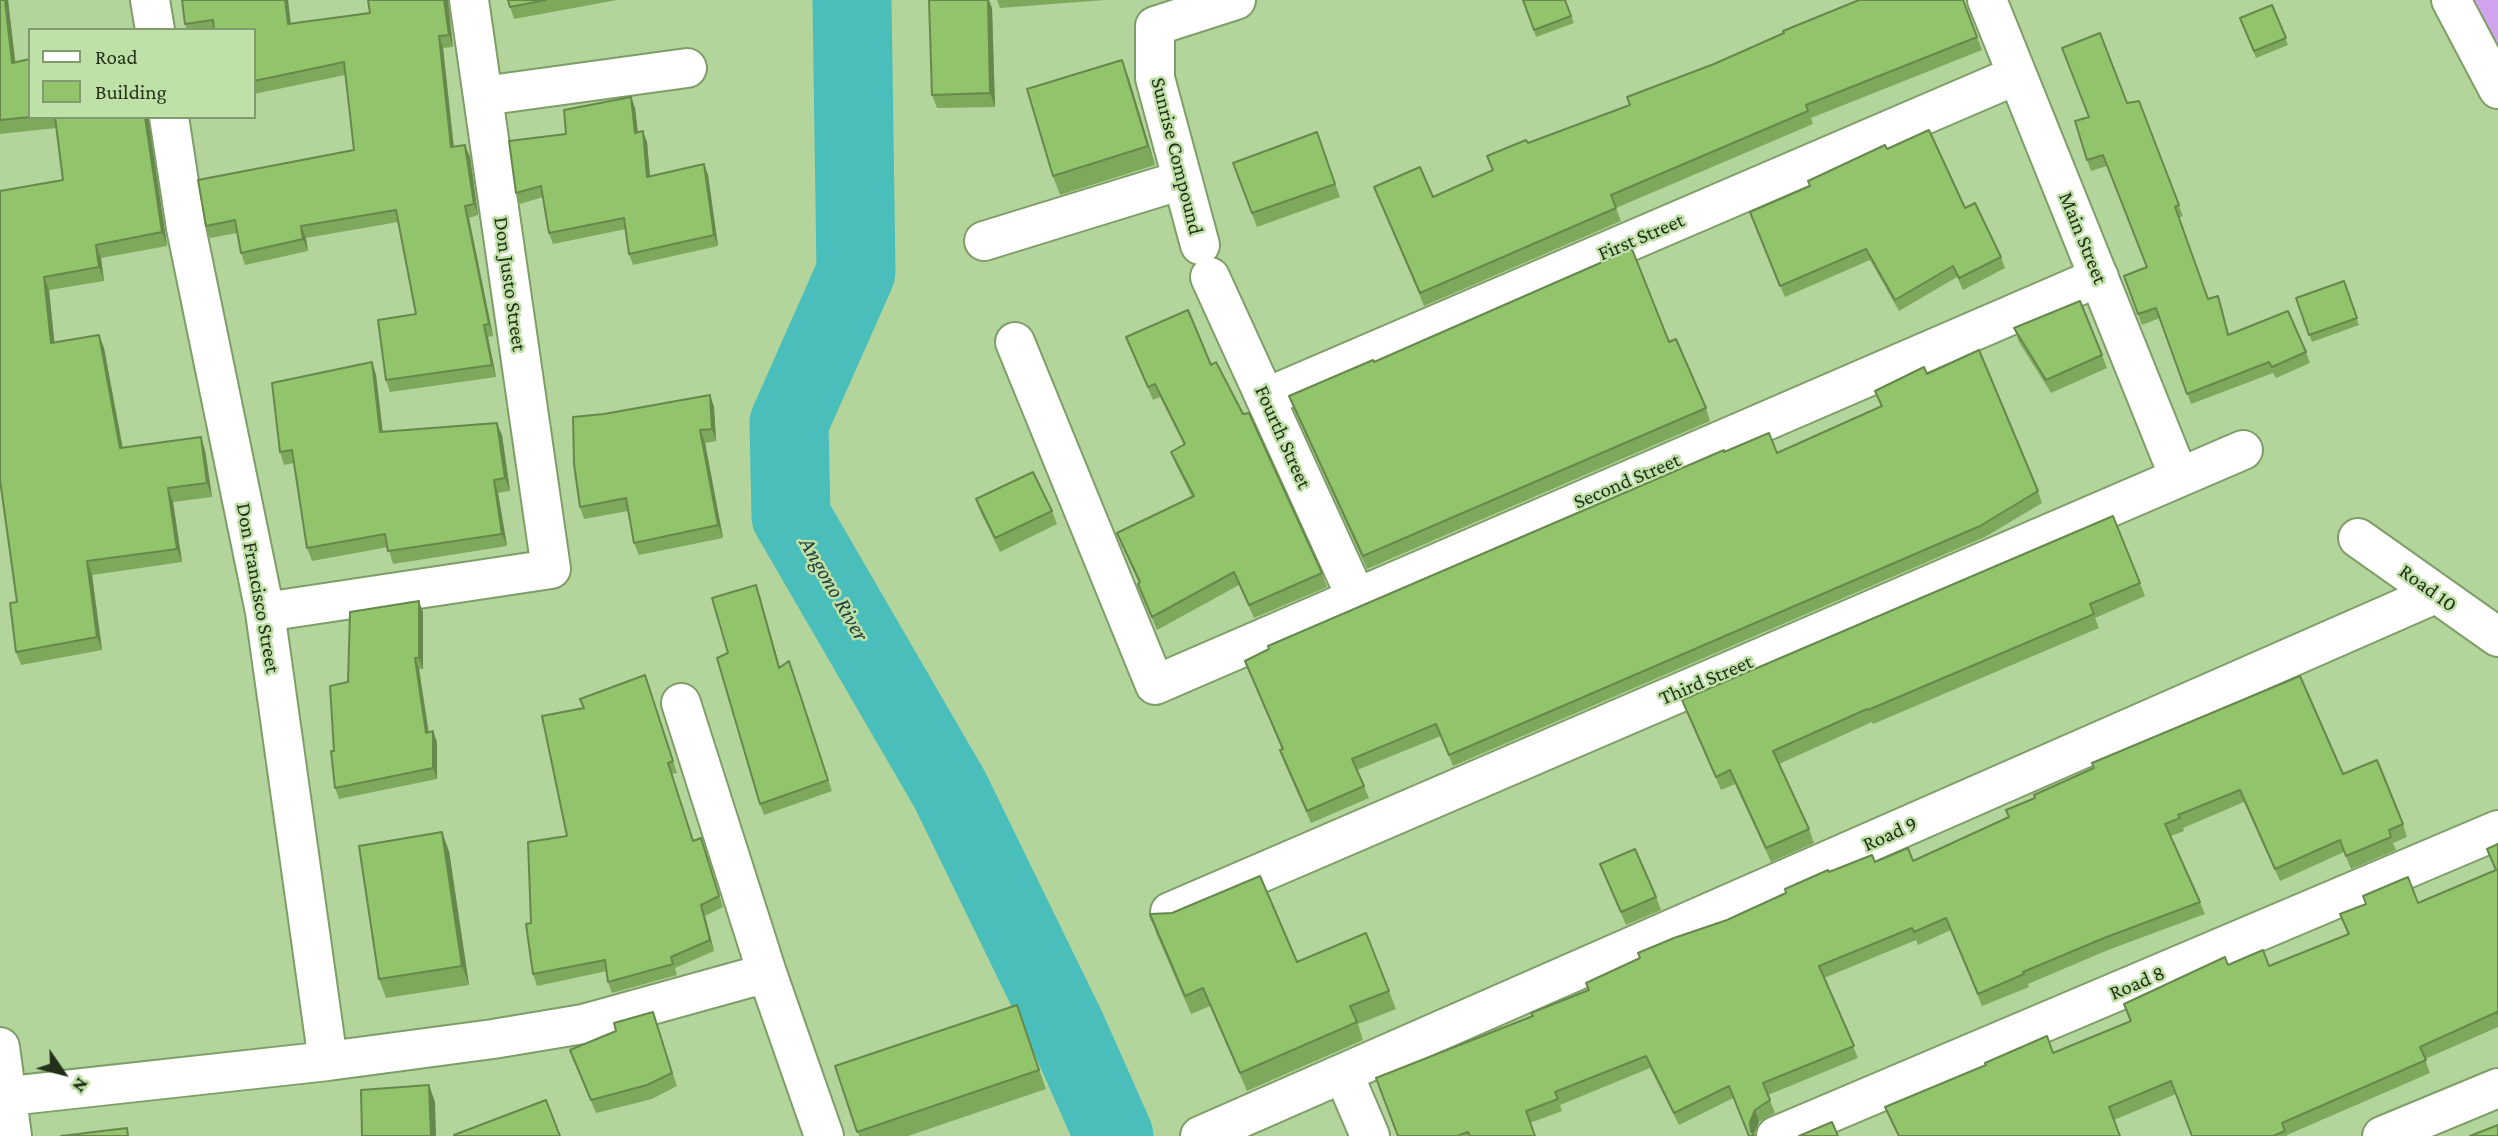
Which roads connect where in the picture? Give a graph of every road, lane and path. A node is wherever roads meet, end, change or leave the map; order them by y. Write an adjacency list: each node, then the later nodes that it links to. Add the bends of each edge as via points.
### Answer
1 (150, 0): 6 (street)
2 (469, 0): 10 (street, Don Justo Street)
3 (1236, 0): 12 (street, Sunrise Compound, via 1155,26 1155,78)
4 (1987, 0): 8 (street, Main Street)
5 (2451, 0): 9 (street)
6 (155, 28)
7 (687, 68): 10 (street)
8 (2017, 75): 15 (street, Main Street); 17 (street, First Street)
9 (2498, 89)
10 (483, 96): 23 (street, Don Justo Street, via 551,569)
11 (169, 119): 23 (street, Don Francisco Street, via 186,228)
12 (1182, 180): 13 (street); 14 (street, Sunrise Compound)
13 (984, 241)
14 (1205, 261): 17 (street, Fourth Street)
15 (2099, 277): 19 (street, Main Street); 22 (street, Second Street)
16 (1015, 342): 22 (street, Second Street, via 1154,685)
17 (1265, 398): 22 (street, Fourth Street)
18 (2243, 450): 19 (street, Third Street)
19 (2179, 477): 27 (street, Third Street)
20 (2358, 538): 21 (street, Road 10)
21 (2435, 594): 24 (street, Road 10); 31 (street, Road 9)
22 (1356, 597)
23 (265, 612): 30 (street, Don Francisco Street)
24 (2498, 637)
25 (681, 703): 28 (street)
26 (2498, 830): 38 (street, Road 8)
27 (1170, 912)
28 (767, 973): 30 (street, via 583,1024); 35 (street)
29 (0, 1047): 33 (street)
30 (328, 1061): 33 (street)
31 (1344, 1075): 36 (street, Road 9); 37 (street)
32 (2498, 1088): 39 (street)
33 (4, 1097): 34 (street)
34 (12, 1136)
35 (824, 1136)
36 (1200, 1136)
37 (1370, 1136)
38 (1776, 1136)
39 (2382, 1136)

